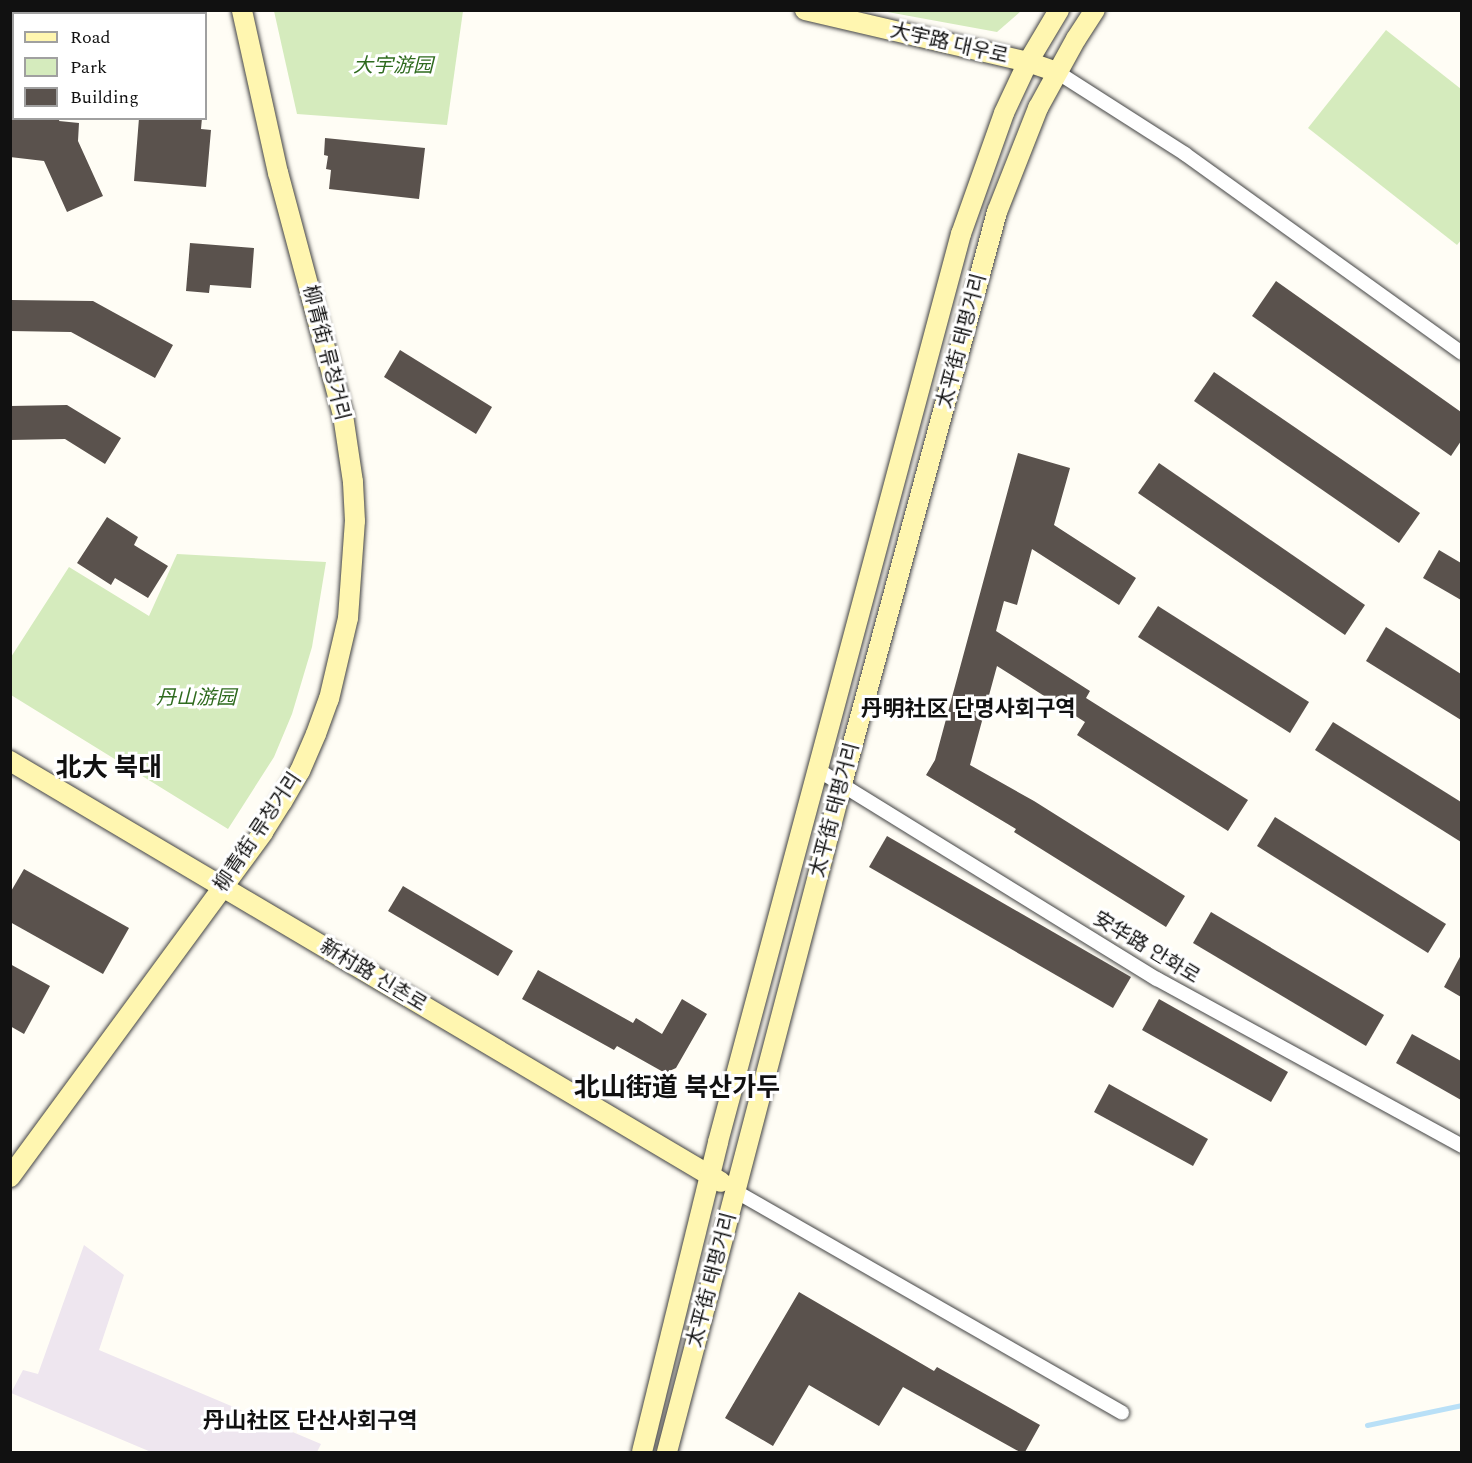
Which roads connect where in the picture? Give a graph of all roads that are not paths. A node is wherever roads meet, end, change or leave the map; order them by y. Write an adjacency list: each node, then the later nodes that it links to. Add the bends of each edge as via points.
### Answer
1 (242, 10): 11 (main road, 柳青街 류청거리, via 278,173 344,415 355,521 348,618 316,734 276,812)
2 (805, 10): 5 (main road, 大宇路 대우로)
3 (1059, 10): 5 (main road, 太平街 태평거리)
4 (1095, 10): 6 (main road, 太平街 태평거리)
5 (1028, 62): 6 (main road, 大宇路 대우로); 9 (main road, 太平街 태평거리, via 1004,113 967,213)
6 (1057, 72): 7 (street, via 1185,153); 10 (main road, 太平街 태평거리, via 1038,108 994,222)
7 (1461, 353)
8 (10, 762): 11 (main road, 新村路 신촌로)
9 (818, 770): 10 (street, 安华路 안화로); 13 (main road, 太平街 태평거리)
10 (842, 784): 12 (street, 安华路 안화로, via 1157,979); 15 (main road, 太平街 태평거리)
11 (222, 887): 13 (main road, 新村路 신촌로); 14 (main road, 柳青街 류청거리)
12 (1461, 1146)
13 (711, 1176): 15 (main road, 新村路 신촌로); 17 (main road, 太平街 태평거리)
14 (10, 1177)
15 (735, 1191): 16 (street); 18 (main road, 太平街 태평거리)
16 (1122, 1413)
17 (642, 1452)
18 (667, 1452)

